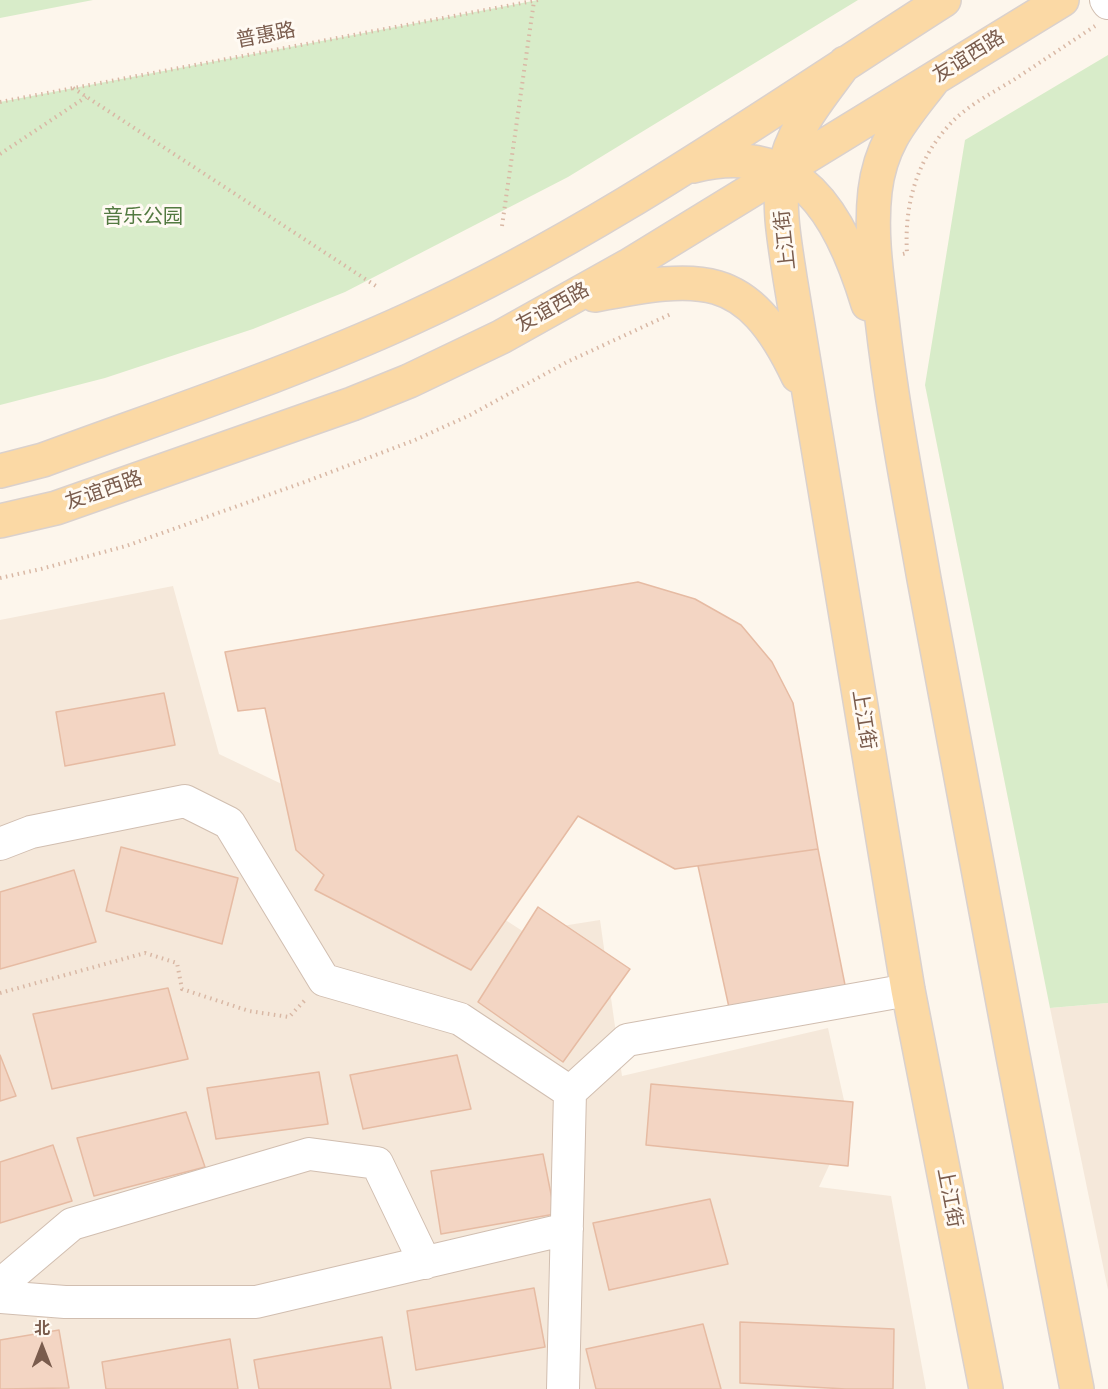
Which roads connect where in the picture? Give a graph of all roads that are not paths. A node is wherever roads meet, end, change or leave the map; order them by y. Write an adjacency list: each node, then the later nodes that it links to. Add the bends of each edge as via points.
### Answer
1 (944, 0): 3 (main road)
2 (1062, 0): 4 (main road, 友谊西路)
3 (845, 63): 5 (main road); 6 (main road, 上江街, via 803,121)
4 (933, 80): 6 (main road, 友谊西路); 8 (main road, via 896,128 882,156 873,232)
5 (680, 170): 6 (main road, via 710,162 747,159); 10 (main road, via 596,223 411,319 44,460)
6 (784, 171): 7 (main road, 友谊西路); 8 (main road, via 809,189 841,234 860,277); 9 (main road, 上江街, via 786,253)
7 (558, 305): 9 (main road, via 656,284 723,288 741,296 771,328); 11 (main road, 友谊西路, via 501,337 352,404 56,508)
8 (888, 372): 21 (main road, via 947,709)
9 (811, 402): 13 (main road, 上江街)
10 (0, 471)
11 (0, 521)
12 (0, 844): 14 (street, via 31,832 184,801 229,823 324,980 460,1019)
13 (908, 990): 14 (street, via 627,1040); 20 (main road, 上江街)
14 (570, 1092): 15 (street)
15 (567, 1229): 16 (street); 19 (street)
16 (425, 1263): 17 (street, via 377,1162 309,1154 72,1224); 18 (street, via 256,1302 65,1302)
17 (0, 1285)
18 (0, 1297)
19 (563, 1389)
20 (986, 1389)
21 (1077, 1389)

